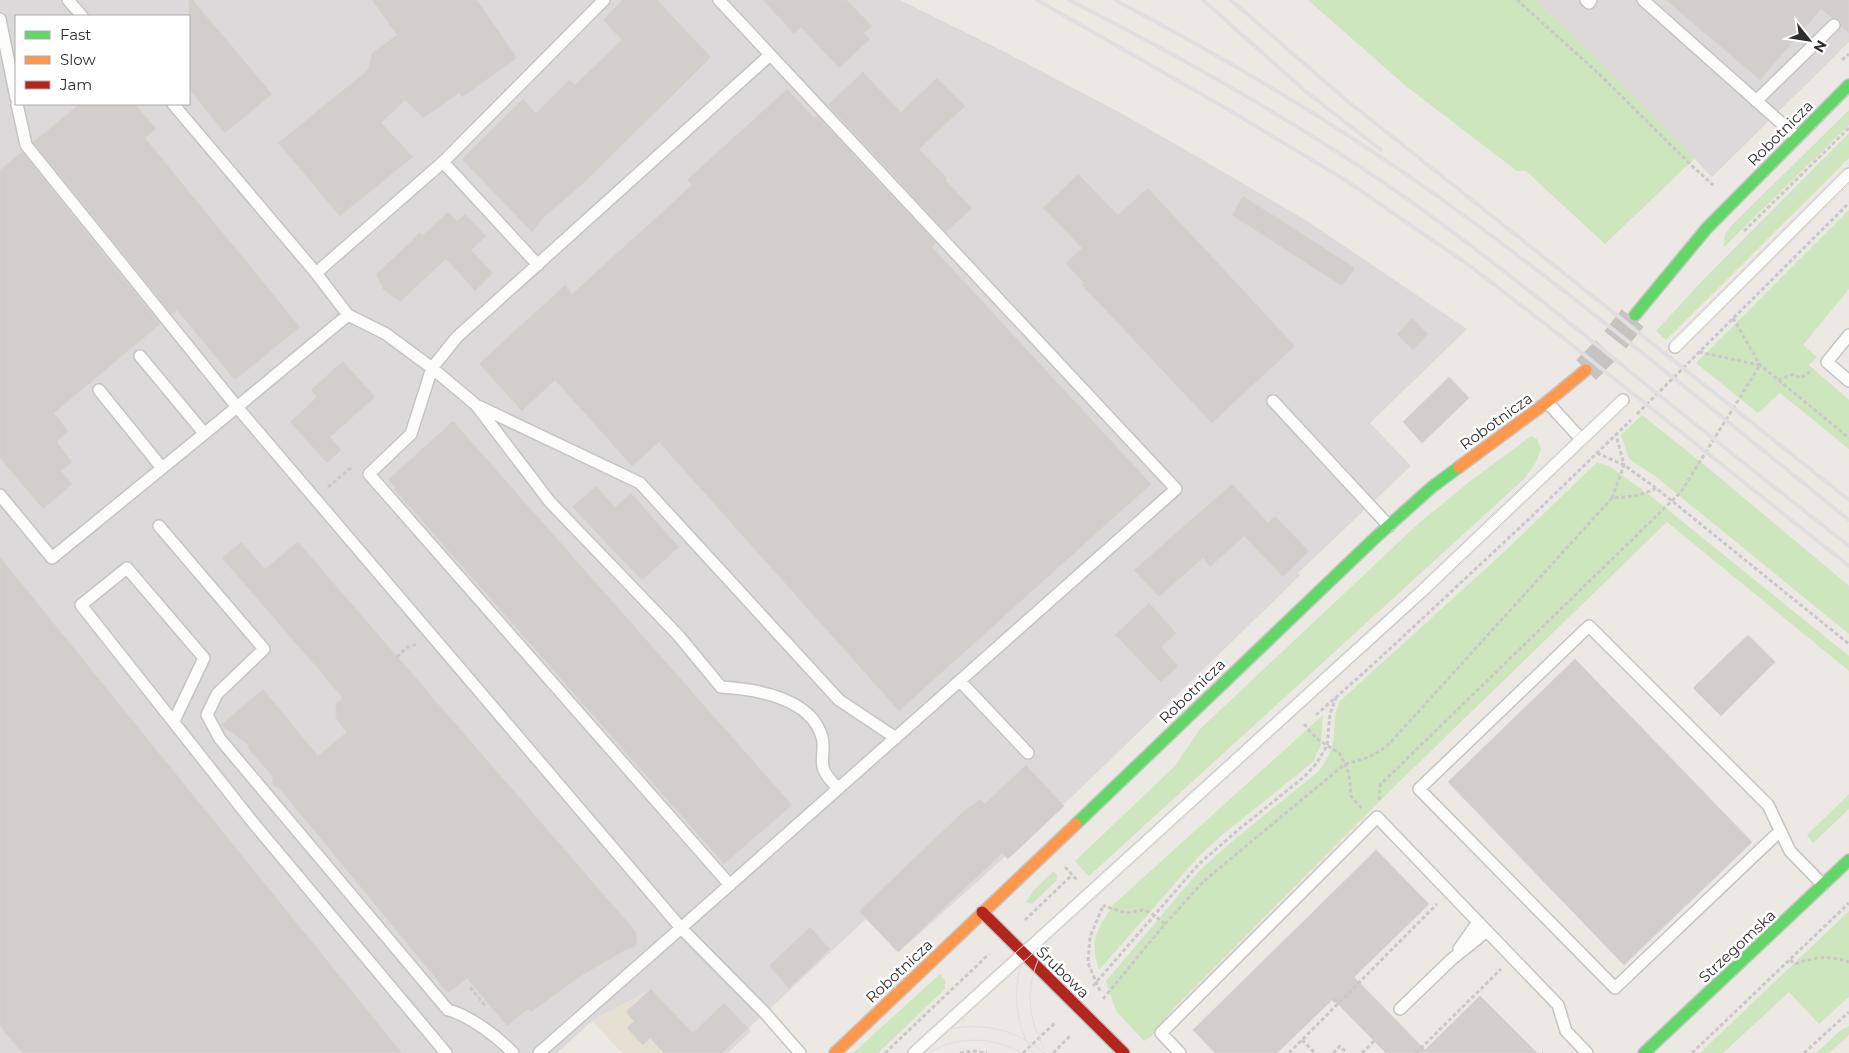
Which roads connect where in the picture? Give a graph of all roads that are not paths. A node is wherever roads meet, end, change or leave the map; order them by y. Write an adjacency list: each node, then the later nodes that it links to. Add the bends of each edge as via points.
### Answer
1 (68, 0): 7 (lane)
2 (604, 0): 17 (lane)
3 (719, 0): 10 (lane)
4 (1586, 0): 5 (lane, via 1589,3)
5 (1591, 0)
6 (1643, 0): 13 (lane)
7 (81, 15)
8 (0, 19): 12 (lane)
9 (1834, 24): 13 (lane)
10 (770, 55): 19 (lane); 41 (lane, via 1176,489)
11 (1849, 85): 16 (street, Robotnicza)
12 (15, 93)
13 (1756, 100): 16 (lane)
14 (17, 105): 34 (lane, via 26,144)
15 (174, 105): 20 (lane)
16 (1796, 137): 22 (street, Robotnicza, via 1706,228)
17 (443, 162): 19 (lane); 20 (lane)
18 (1849, 174): 24 (lane)
19 (538, 265): 26 (lane, via 457,337)
20 (316, 273): 21 (lane)
21 (348, 315): 26 (lane, via 386,334); 34 (lane)
22 (1636, 315)
23 (1849, 335): 28 (lane, via 1827,362)
24 (1675, 347)
25 (140, 356): 35 (lane)
26 (432, 368): 33 (lane); 48 (lane, via 411,434 369,474)
27 (1586, 370): 32 (street, Robotnicza)
28 (1849, 382)
29 (99, 390): 37 (lane)
30 (1623, 400): 36 (lane)
31 (1273, 401): 40 (lane)
32 (1547, 402): 36 (lane); 40 (street, Robotnicza, via 1432,487)
33 (476, 406): 43 (lane, via 640,483 839,700); 45 (lane, via 550,502 678,635 721,687 764,692 805,710 819,727 823,739 823,769)
34 (237, 407): 35 (lane); 52 (lane)
35 (204, 433): 37 (lane)
36 (1582, 439): 54 (lane, via 1420,594)
37 (162, 468): 38 (lane, via 52,558)
38 (0, 495)
39 (159, 526): 58 (lane, via 264,649 217,694 207,715 220,739 448,1010 460,1013)
40 (1389, 526): 50 (street, Robotnicza)
41 (960, 681): 43 (lane); 44 (lane)
42 (174, 721): 42 (lane, via 81,605 127,568 204,658); 57 (lane, via 255,825)
43 (896, 738): 45 (lane)
44 (1028, 753)
45 (838, 789): 48 (lane)
46 (1780, 831): 46 (lane, via 1768,806 1589,626 1419,789 1615,988); 49 (lane, via 1790,851)
47 (1849, 860): 49 (street, Strzegomska)
48 (730, 885): 52 (lane)
49 (1823, 885): 66 (street, Strzegomska)
50 (982, 912): 54 (street, Śrubowa); 61 (street, Robotnicza)
51 (1478, 922): 53 (lane); 55 (lane); 64 (lane, via 1377,818 1161,1033)
52 (681, 928): 59 (lane); 60 (lane, via 765,1012)
53 (1487, 932): 55 (lane); 65 (lane, via 1558,1005 1566,1031)
54 (1023, 954): 62 (lane); 63 (street, Śrubowa)
55 (1452, 959): 56 (lane)
56 (1400, 1009)
57 (446, 1053)
58 (513, 1053)
59 (539, 1053)
60 (800, 1053)
61 (835, 1053)
62 (914, 1053)
63 (1124, 1053)
64 (1180, 1053)
65 (1587, 1053)
66 (1644, 1053)

